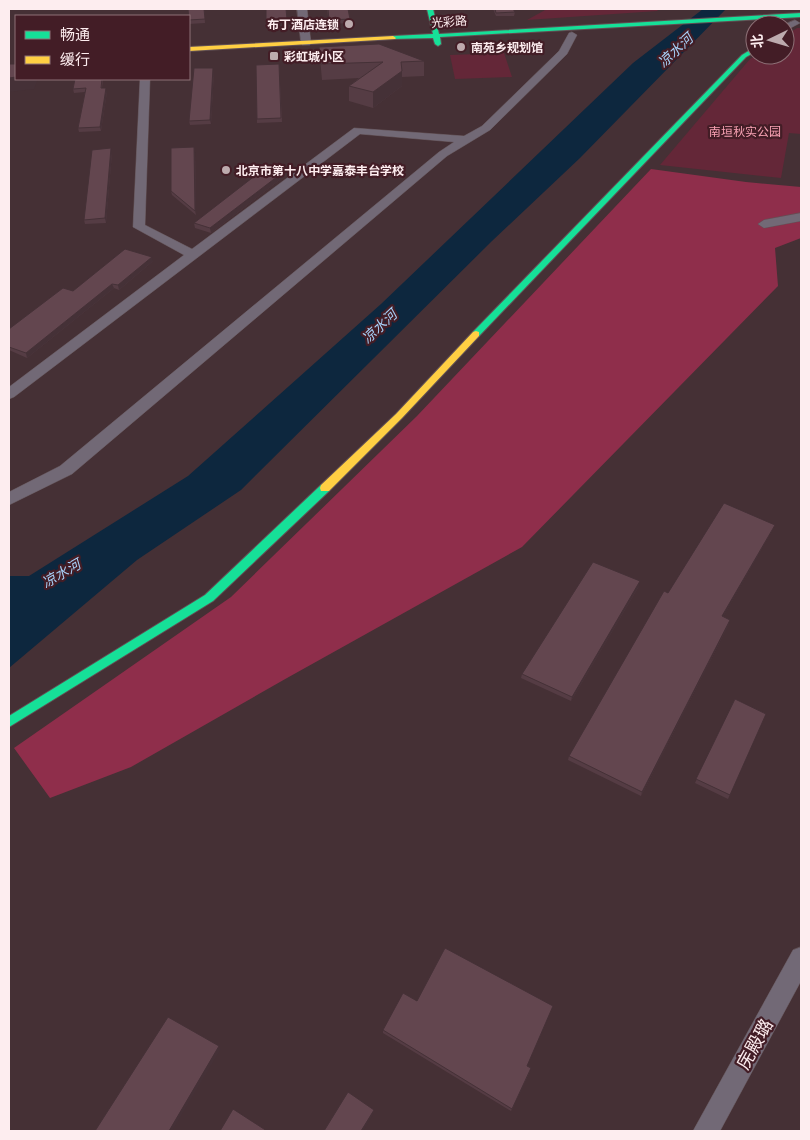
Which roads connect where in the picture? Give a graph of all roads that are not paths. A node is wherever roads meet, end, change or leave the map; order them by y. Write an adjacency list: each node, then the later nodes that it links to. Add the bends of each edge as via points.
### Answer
1 (302, 9): 8 (street)
2 (430, 9): 7 (main road)
3 (745, 23): 5 (main road, 光彩路)
4 (745, 25): 5 (main road, 光彩路)
5 (596, 30): 6 (main road, 光彩路); 7 (main road, 光彩路)
6 (572, 36): 7 (main road, 光彩路); 13 (street, via 563,52 543,72 486,128)
7 (437, 40): 8 (main road, 光彩路); 11 (main road, 光彩路)
8 (306, 43): 9 (main road, 光彩路)
9 (190, 49)
10 (745, 55): 19 (main road, via 399,416 209,598)
11 (190, 58)
12 (144, 80): 16 (street, via 138,227)
13 (467, 140): 16 (street, via 358,130); 18 (street, via 444,154 66,470)
14 (801, 217): 15 (street)
15 (764, 224)
16 (194, 255): 17 (street)
17 (9, 394)
18 (9, 499)
19 (9, 722)
20 (801, 958): 21 (street, 庑殿璐)
21 (706, 1131)

